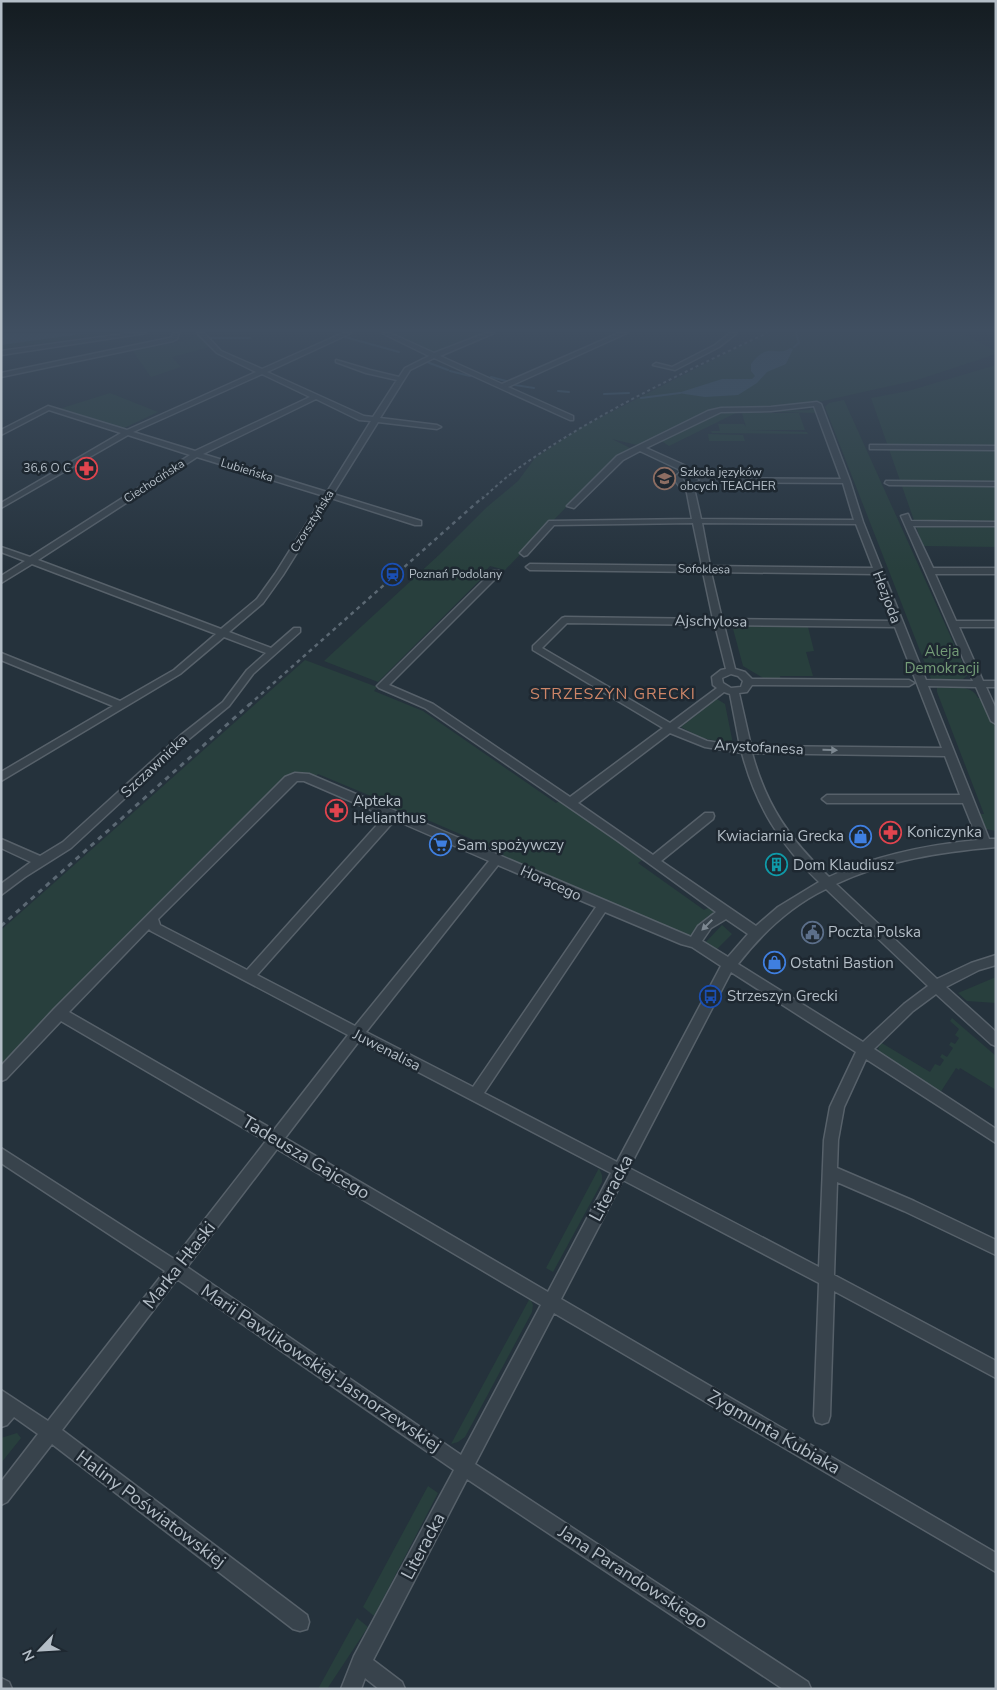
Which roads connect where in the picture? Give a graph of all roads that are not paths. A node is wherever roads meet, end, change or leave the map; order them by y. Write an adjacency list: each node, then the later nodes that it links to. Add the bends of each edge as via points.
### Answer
1 (41, 412): 13 (street, Lubieńska)
2 (60, 412): 14 (street, Lubieńska)
3 (172, 412): 14 (street)
4 (284, 412): 18 (street, Ciechocińska)
5 (348, 412): 11 (street)
6 (380, 412): 11 (street, Czorsztyńska)
7 (557, 412): 10 (street)
8 (715, 412): 16 (street, Hezjoda)
9 (820, 412): 21 (street, Hezjoda)
10 (570, 418)
11 (375, 420): 12 (street); 25 (street, Czorsztyńska)
12 (438, 427)
13 (1, 433)
14 (126, 433): 18 (street, Lubieńska); 26 (street)
15 (873, 447): 17 (street)
16 (640, 448): 19 (street, via 681,467); 27 (street, via 618,459)
17 (996, 448)
18 (196, 454): 25 (street, Lubieńska); 34 (street, Ciechocińska)
19 (685, 473): 20 (street, via 698,474); 24 (street, via 678,477 678,481)
20 (704, 480): 21 (street); 24 (street, via 702,484)
21 (846, 481): 29 (street, Hezjoda)
22 (889, 483): 23 (street)
23 (996, 484)
24 (690, 486): 28 (street)
25 (328, 496): 30 (street, Lubieńska); 47 (street, Czorsztyńska, via 264,596)
26 (1, 506)
27 (570, 506)
28 (697, 521): 29 (street); 33 (street, via 552,522); 36 (street)
29 (859, 522): 37 (street, Hezjoda)
30 (418, 523)
31 (996, 524): 38 (street, via 907,520)
32 (1, 549): 34 (street)
33 (524, 553)
34 (31, 560): 41 (street, Ciechocińska); 47 (street)
35 (530, 567): 36 (street, Sofoklesa)
36 (706, 568): 37 (street, Sofoklesa); 42 (street)
37 (878, 571): 43 (street, Hezjoda)
38 (929, 571): 39 (street); 44 (street)
39 (996, 571)
40 (496, 573): 67 (street, via 382,686 429,706)
41 (1, 580)
42 (718, 621): 43 (street, Ajschylosa); 48 (street, Ajschylosa, via 565,620); 51 (street)
43 (898, 624): 54 (street, Hezjoda)
44 (952, 624): 45 (street); 55 (street)
45 (996, 624)
46 (297, 630): 49 (street, Szczawnicka)
47 (224, 633): 49 (street); 59 (street, Czorsztyńska, via 172,674)
48 (536, 648): 61 (street, Arystofanesa)
49 (272, 652): 74 (street, Szczawnicka, via 250,672 226,704 185,737 67,845)
50 (1, 656): 59 (street)
51 (731, 671): 52 (street, via 743,675); 57 (street, via 716,677)
52 (749, 682): 53 (street); 58 (street, via 744,690)
53 (909, 683)
54 (922, 683): 55 (street); 63 (street, Hezjoda)
55 (979, 684): 56 (street); 60 (street)
56 (996, 684)
57 (722, 689): 58 (street); 61 (street)
58 (734, 692): 62 (street)
59 (120, 705): 64 (street, Czorsztyńska)
60 (996, 721)
61 (669, 729): 62 (street, Arystofanesa, via 705,744); 67 (street)
62 (747, 749): 63 (street, Arystofanesa, one-way to 63); 75 (street, via 756,784 768,811 795,849)
63 (948, 752): 66 (street, Hezjoda)
64 (1, 777)
65 (827, 799): 66 (street)
66 (967, 799): 71 (street, Hezjoda)
67 (570, 803): 73 (street)
68 (393, 814): 72 (street, Horacego); 79 (street, Horacego, via 306,777 295,777); 84 (street)
69 (709, 816): 73 (street)
70 (1, 843): 74 (street)
71 (990, 843): 75 (street, Literacka, via 932,849 889,859)
72 (497, 859): 77 (street, Horacego); 87 (street, Marka Hłaski)
73 (653, 861): 78 (street)
74 (42, 862): 76 (street, Szczawnicka)
75 (828, 883): 80 (street, Literacka, via 790,905); 85 (street)
76 (1, 891)
77 (603, 906): 81 (street, Horacego); 91 (street)
78 (726, 914): 80 (street); 81 (street, one-way to 81, via 713,920 696,937)
79 (154, 923): 84 (street, Juwenalisa); 86 (street)
80 (756, 933): 83 (street, Literacka)
81 (695, 944): 83 (street, Horacego)
82 (996, 960): 85 (street, via 959,972)
83 (729, 965): 89 (street, Horacego); 95 (street, Literacka)
84 (248, 977): 87 (street, Juwenalisa)
85 (935, 986): 88 (street); 89 (street, via 898,1015)
86 (59, 1013): 90 (street); 93 (street, Tadeusza Gajcego)
87 (357, 1034): 91 (street, Juwenalisa); 93 (street, Marka Hłaski)
88 (996, 1040)
89 (864, 1050): 92 (street, Horacego); 96 (street, via 837,1108)
90 (1, 1075)
91 (475, 1095): 95 (street, Juwenalisa)
92 (996, 1137)
93 (276, 1141): 98 (street, Marka Hłaski); 100 (street, Tadeusza Gajcego)
94 (1, 1155): 98 (street, Marii Pawlikowskiej-Jasnorzewskiej)
95 (620, 1172): 99 (street, Juwenalisa); 100 (street, Literacka)
96 (830, 1172): 97 (street); 99 (street)
97 (996, 1248)
98 (176, 1269): 104 (street, Marka Hłaski); 105 (street, Marii Pawlikowskiej-Jasnorzewskiej)
99 (828, 1278): 101 (street, Juwenalisa); 103 (street)
100 (552, 1301): 105 (street, Literacka); 107 (street, Zygmunta Kubiaka)
101 (996, 1370)
102 (5, 1408): 104 (street, Haliny Poświatowskiej)
103 (822, 1416)
104 (51, 1432): 106 (street, Marka Hłaski); 108 (street, Haliny Poświatowskiej)
105 (464, 1466): 109 (street, Literacka); 111 (street, Jana Parandowskiego)
106 (1, 1496)
107 (996, 1563)
108 (300, 1622)
109 (352, 1680): 110 (street)
110 (395, 1689)
111 (802, 1689)

